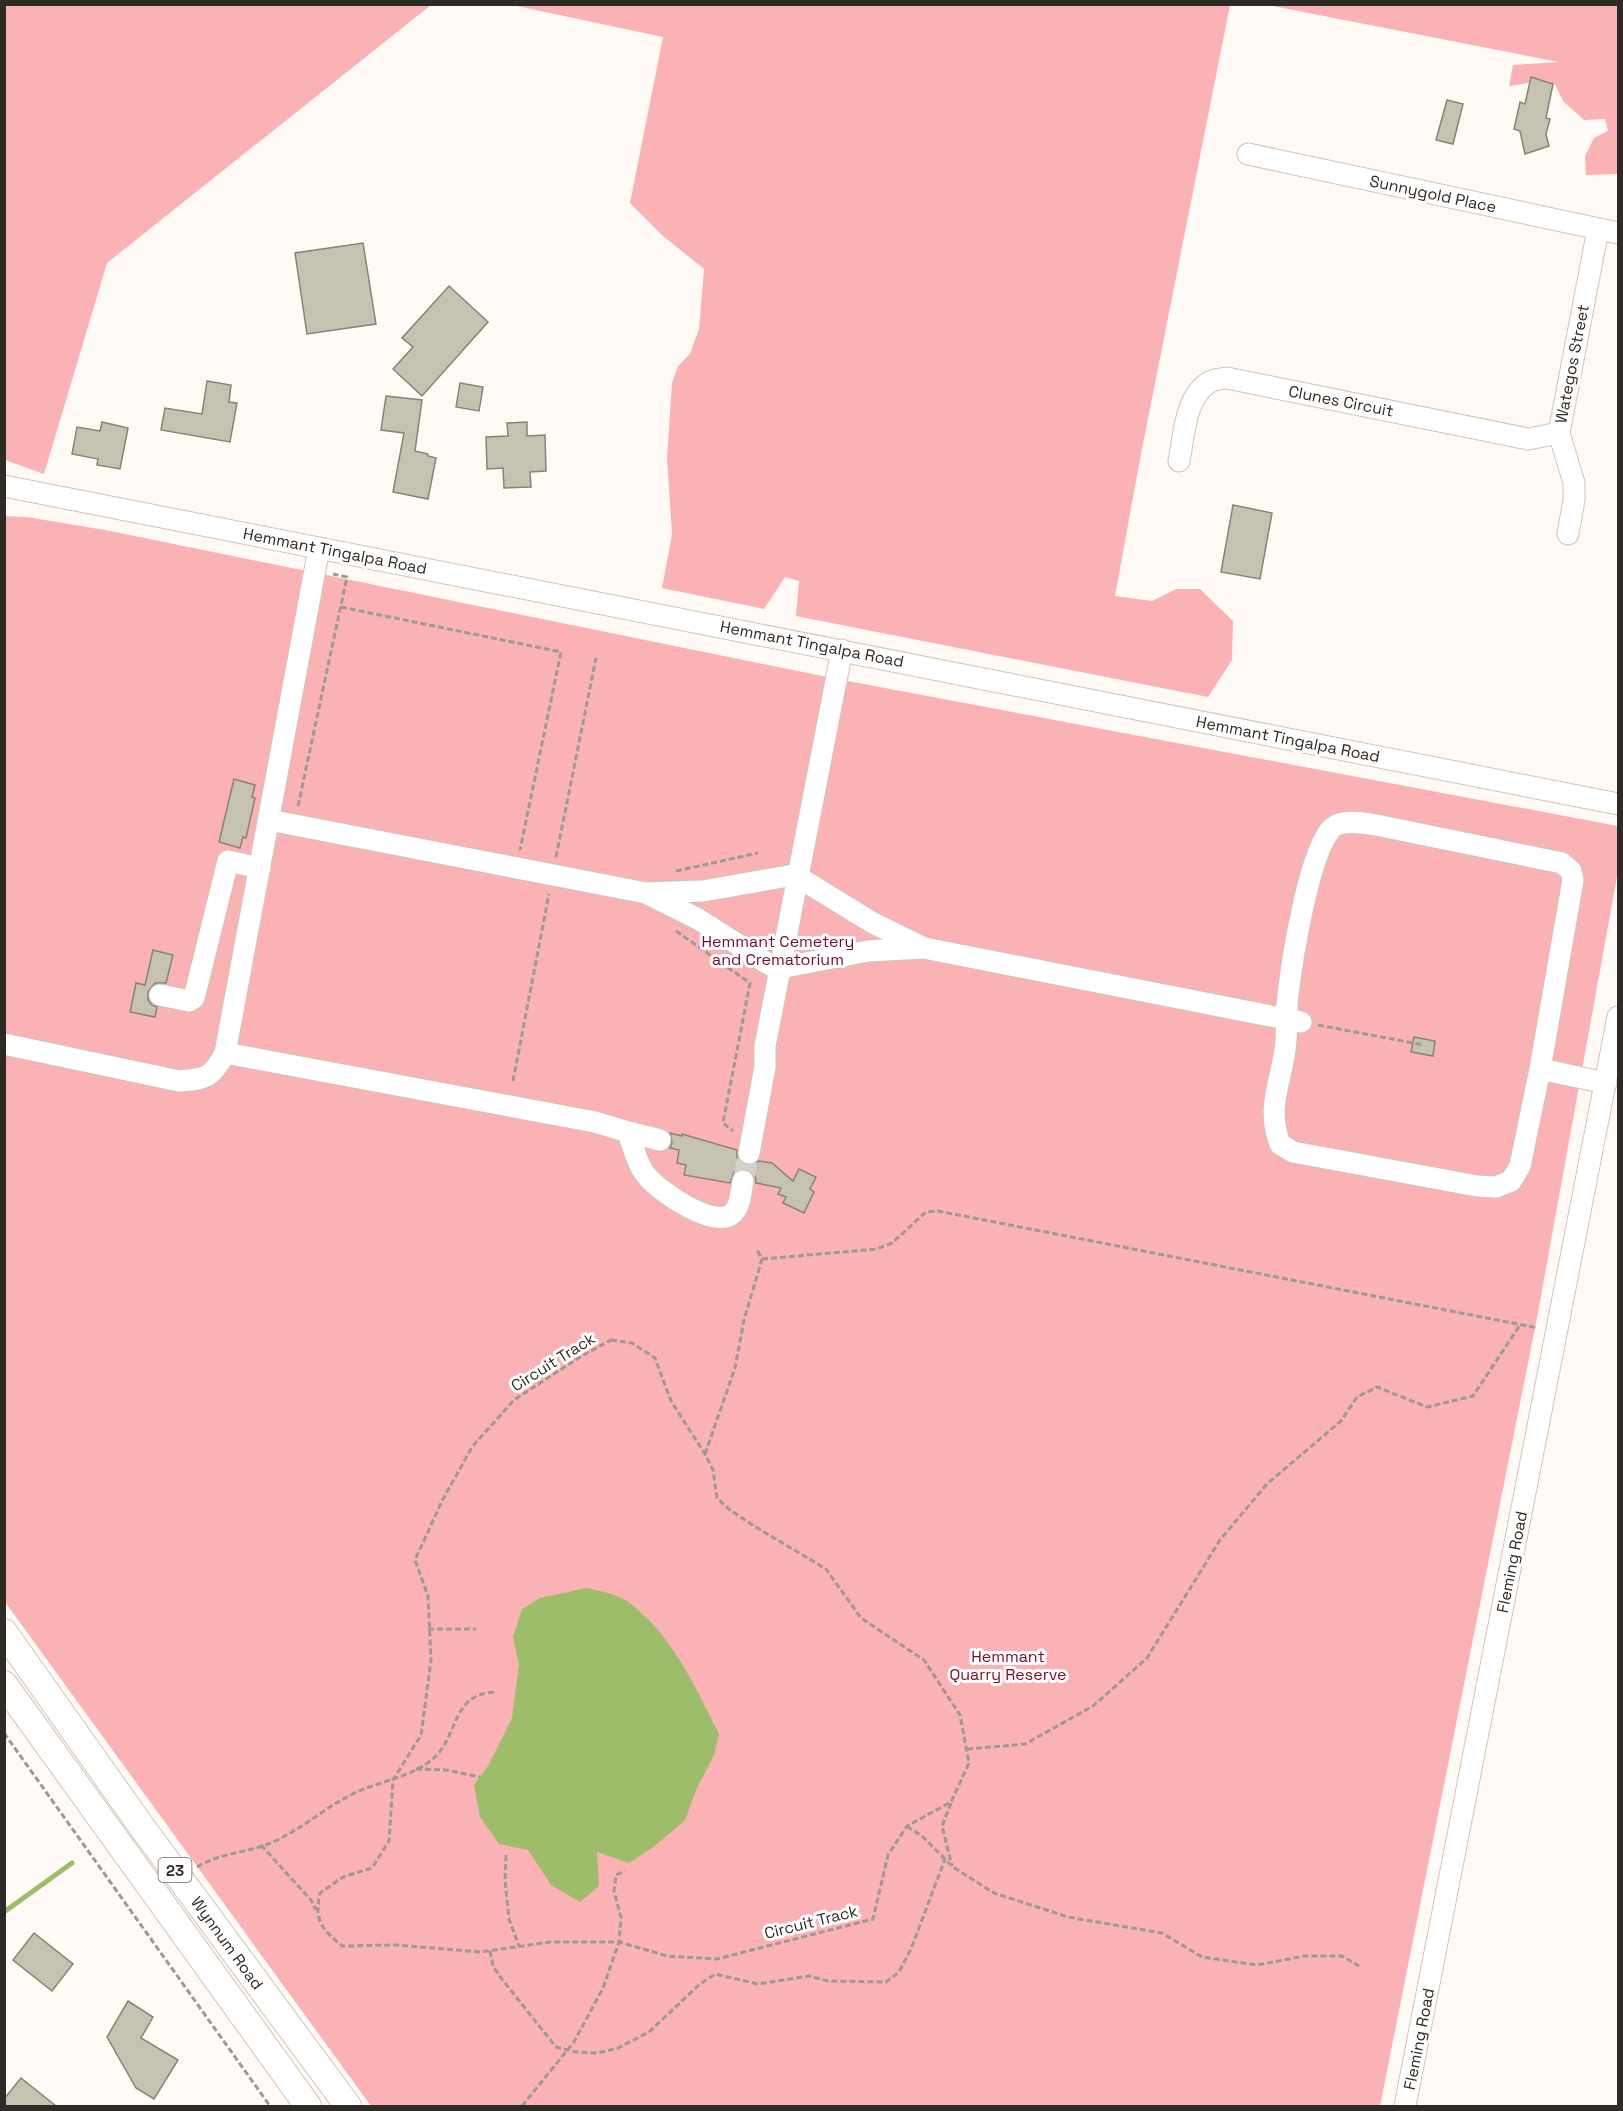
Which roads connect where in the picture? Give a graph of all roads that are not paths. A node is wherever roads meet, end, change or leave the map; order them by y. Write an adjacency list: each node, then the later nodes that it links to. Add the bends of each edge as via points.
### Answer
1 (1248, 154): 2 (street, Sunnygold Place)
2 (1598, 229): 3 (street, Sunnygold Place); 4 (street, Wategos Street)
3 (1618, 233)
4 (1559, 433): 5 (street, Clunes Circuit, via 1528,439 1227,378 1210,381 1195,395); 7 (street, Wategos Street, via 1574,483)
5 (1179, 461)
6 (4, 486): 8 (street, Hemmant Tingalpa Road)
7 (1568, 534)
8 (319, 548): 9 (street, Hemmant Tingalpa Road); 11 (street)
9 (842, 650): 10 (street, Hemmant Tingalpa Road); 13 (street)
10 (1618, 804)
11 (269, 819): 12 (street); 15 (street, via 519,859)
12 (260, 868): 21 (street, via 228,861 194,998 189,1001); 25 (street)
13 (798, 877): 14 (street); 17 (street); 20 (street)
14 (703, 891): 15 (street); 16 (street)
15 (645, 893): 16 (street)
16 (698, 919): 20 (street)
17 (873, 923): 18 (street); 19 (street)
18 (924, 948): 19 (street); 23 (street)
19 (868, 951): 20 (street)
20 (780, 968): 30 (street)
21 (160, 995)
22 (1618, 1017): 27 (street, Fleming Road)
23 (1294, 1021): 26 (street, via 1273,1110 1280,1144 1293,1152 1496,1187 1511,1181 1521,1166); 26 (street, via 1288,997 1307,890 1323,838 1334,826 1351,822 1376,825 1562,863 1571,871 1573,880)
24 (4, 1044): 25 (street, via 179,1081 203,1079 217,1068)
25 (225, 1053): 28 (street, via 595,1122)
26 (1540, 1070): 27 (street)
27 (1606, 1083): 36 (street, Fleming Road)
28 (627, 1132): 29 (street); 31 (street, via 646,1175 705,1216 720,1219 734,1213)
29 (660, 1140)
30 (750, 1145)
31 (743, 1181)
32 (4, 1632): 35 (main road, Wynnum Road / 23)
33 (4, 1684): 34 (main road, Wynnum Road / 23)
34 (308, 2106)
35 (348, 2106)
36 (1405, 2106)

